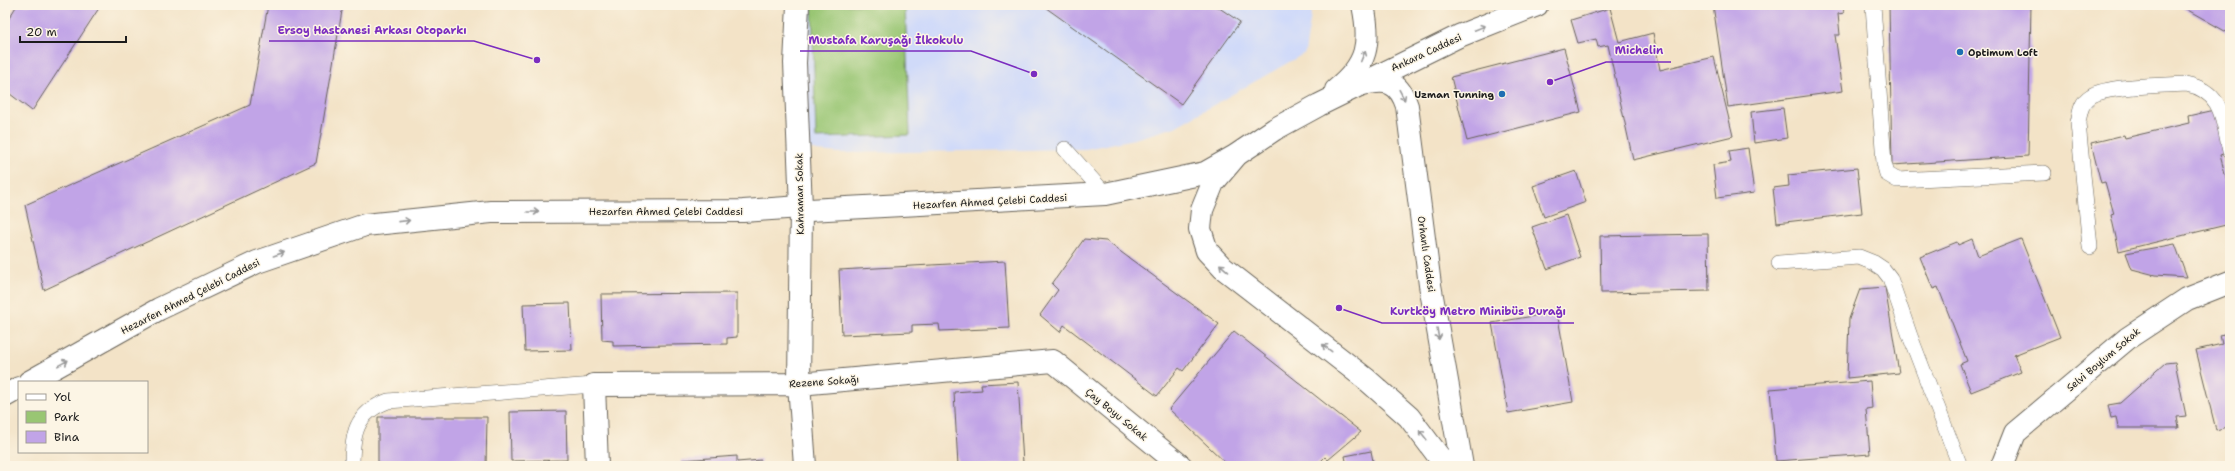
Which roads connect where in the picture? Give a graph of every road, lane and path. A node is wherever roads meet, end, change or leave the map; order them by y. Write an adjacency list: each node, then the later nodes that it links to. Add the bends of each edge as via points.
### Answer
1 (798, 5): 12 (street, Kahraman Sokak, via 795,63)
2 (1363, 5): 6 (street, one-way to 2, via 1350,79 1358,66 1367,44)
3 (1537, 5): 5 (street, Ankara Caddesi, one-way to 3, via 1459,36)
4 (1873, 5): 10 (lane, via 1884,163 1887,174 1897,180)
5 (1356, 86): 6 (street, Ankara Caddesi); 27 (street, Orhanlı Caddesi, one-way to 27, via 1385,81 1396,85 1403,94 1407,106 1430,285)
6 (1319, 105): 9 (street, Hezarfen Ahmed Çelebi Caddesi)
7 (1065, 149): 11 (lane)
8 (2230, 151): 13 (lane, via 2217,103 2211,95 2195,86 2186,84 2108,90 2091,96 2084,102 2078,123)
9 (1236, 156): 11 (street, Hezarfen Ahmed Çelebi Caddesi, via 1204,172); 26 (street, one-way to 9, via 1409,417 1223,268 1207,251 1200,229 1202,210 1213,183)
10 (2044, 173)
11 (1105, 194): 12 (street, Hezarfen Ahmed Çelebi Caddesi, via 809,210)
12 (801, 207): 17 (street, Hezarfen Ahmed Çelebi Caddesi, one-way to 12, via 159,309 257,262 365,225 491,212 744,211); 18 (street, Kahraman Sokak)
13 (2090, 247)
14 (1780, 263): 28 (lane, via 1859,257 1883,269 1890,278)
15 (2230, 282): 29 (street, Selvi Boylum Sokak, via 2187,299 2128,338 2015,433)
16 (1053, 361): 18 (street, Rezene Sokağı); 25 (street, Çay Boyu Sokak)
17 (31, 381)
18 (799, 384): 19 (street, Rezene Sokağı); 24 (street, Kahraman Sokak)
19 (594, 385): 22 (lane, via 388,401 377,405 361,420 355,433); 23 (street)
20 (18, 389): 21 (street)
21 (5, 396)
22 (352, 466)
23 (597, 466)
24 (805, 466)
25 (1181, 466)
26 (1446, 466)
27 (1462, 466)
28 (1960, 466)
29 (2002, 466)

